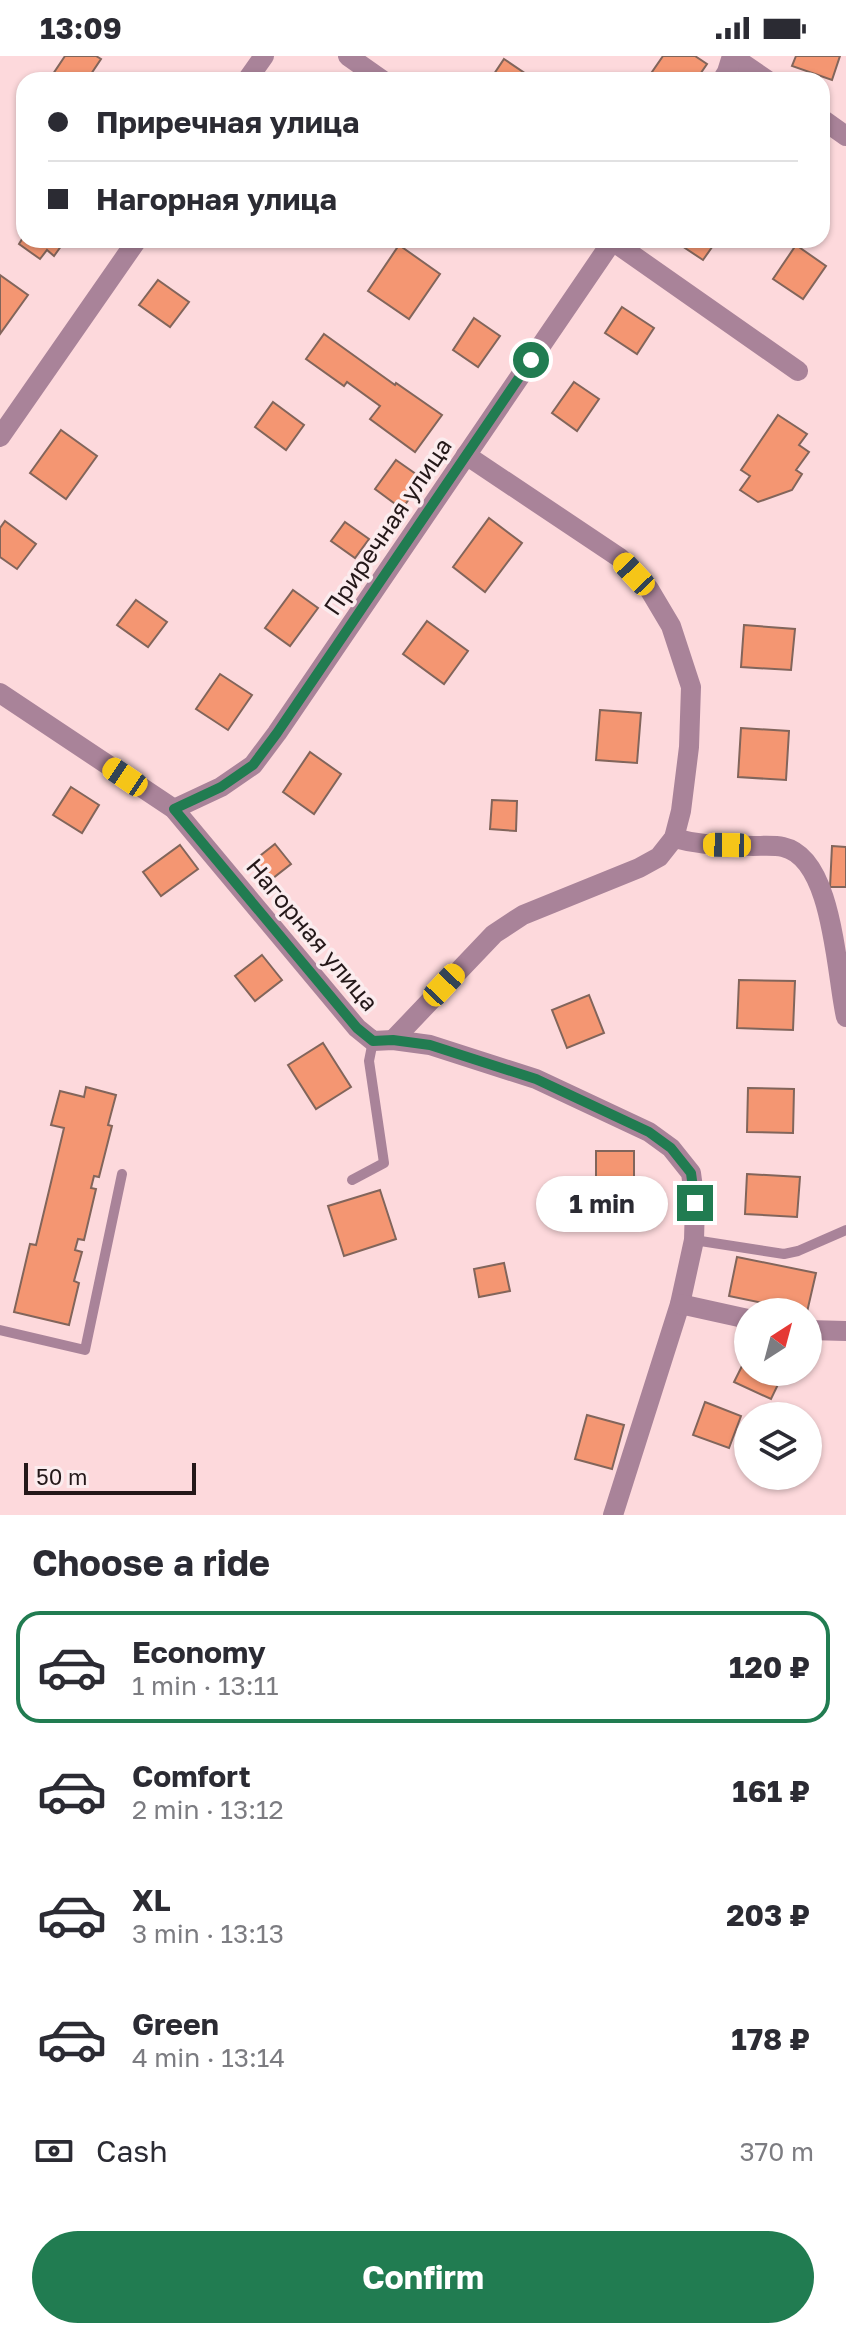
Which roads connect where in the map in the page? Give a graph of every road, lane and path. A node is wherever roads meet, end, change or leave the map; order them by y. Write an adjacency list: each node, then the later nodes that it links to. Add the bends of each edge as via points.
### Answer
1 (348, 56): 3 (street)
2 (732, 56): 4 (street)
3 (371, 72)
4 (755, 72)
5 (131, 248): 9 (street)
6 (607, 248): 10 (street, Приречная улица)
7 (623, 248): 8 (street)
8 (798, 371)
9 (0, 437)
10 (466, 455): 12 (street, Приречная улица, via 253,765); 13 (street, via 620,558 649,589 671,626 691,687 689,747)
11 (0, 693): 12 (street, Нагорная улица)
12 (174, 809): 15 (street, Нагорная улица, via 357,1028)
13 (674, 838): 14 (street, via 699,845 782,846 798,852 815,874 827,908); 15 (street, via 659,857 639,868 523,915 494,934)
14 (846, 1017)
15 (383, 1040): 17 (lane, via 369,1061 384,1163); 19 (street, via 430,1045 536,1079 649,1132 691,1173)
16 (122, 1174): 22 (lane, via 85,1350)
17 (352, 1180)
18 (846, 1230): 19 (lane, via 784,1254)
19 (694, 1240): 20 (street)
20 (680, 1304): 21 (street); 25 (street)
21 (734, 1316)
22 (0, 1330)
23 (822, 1330): 24 (street)
24 (846, 1331)
25 (613, 1515)

